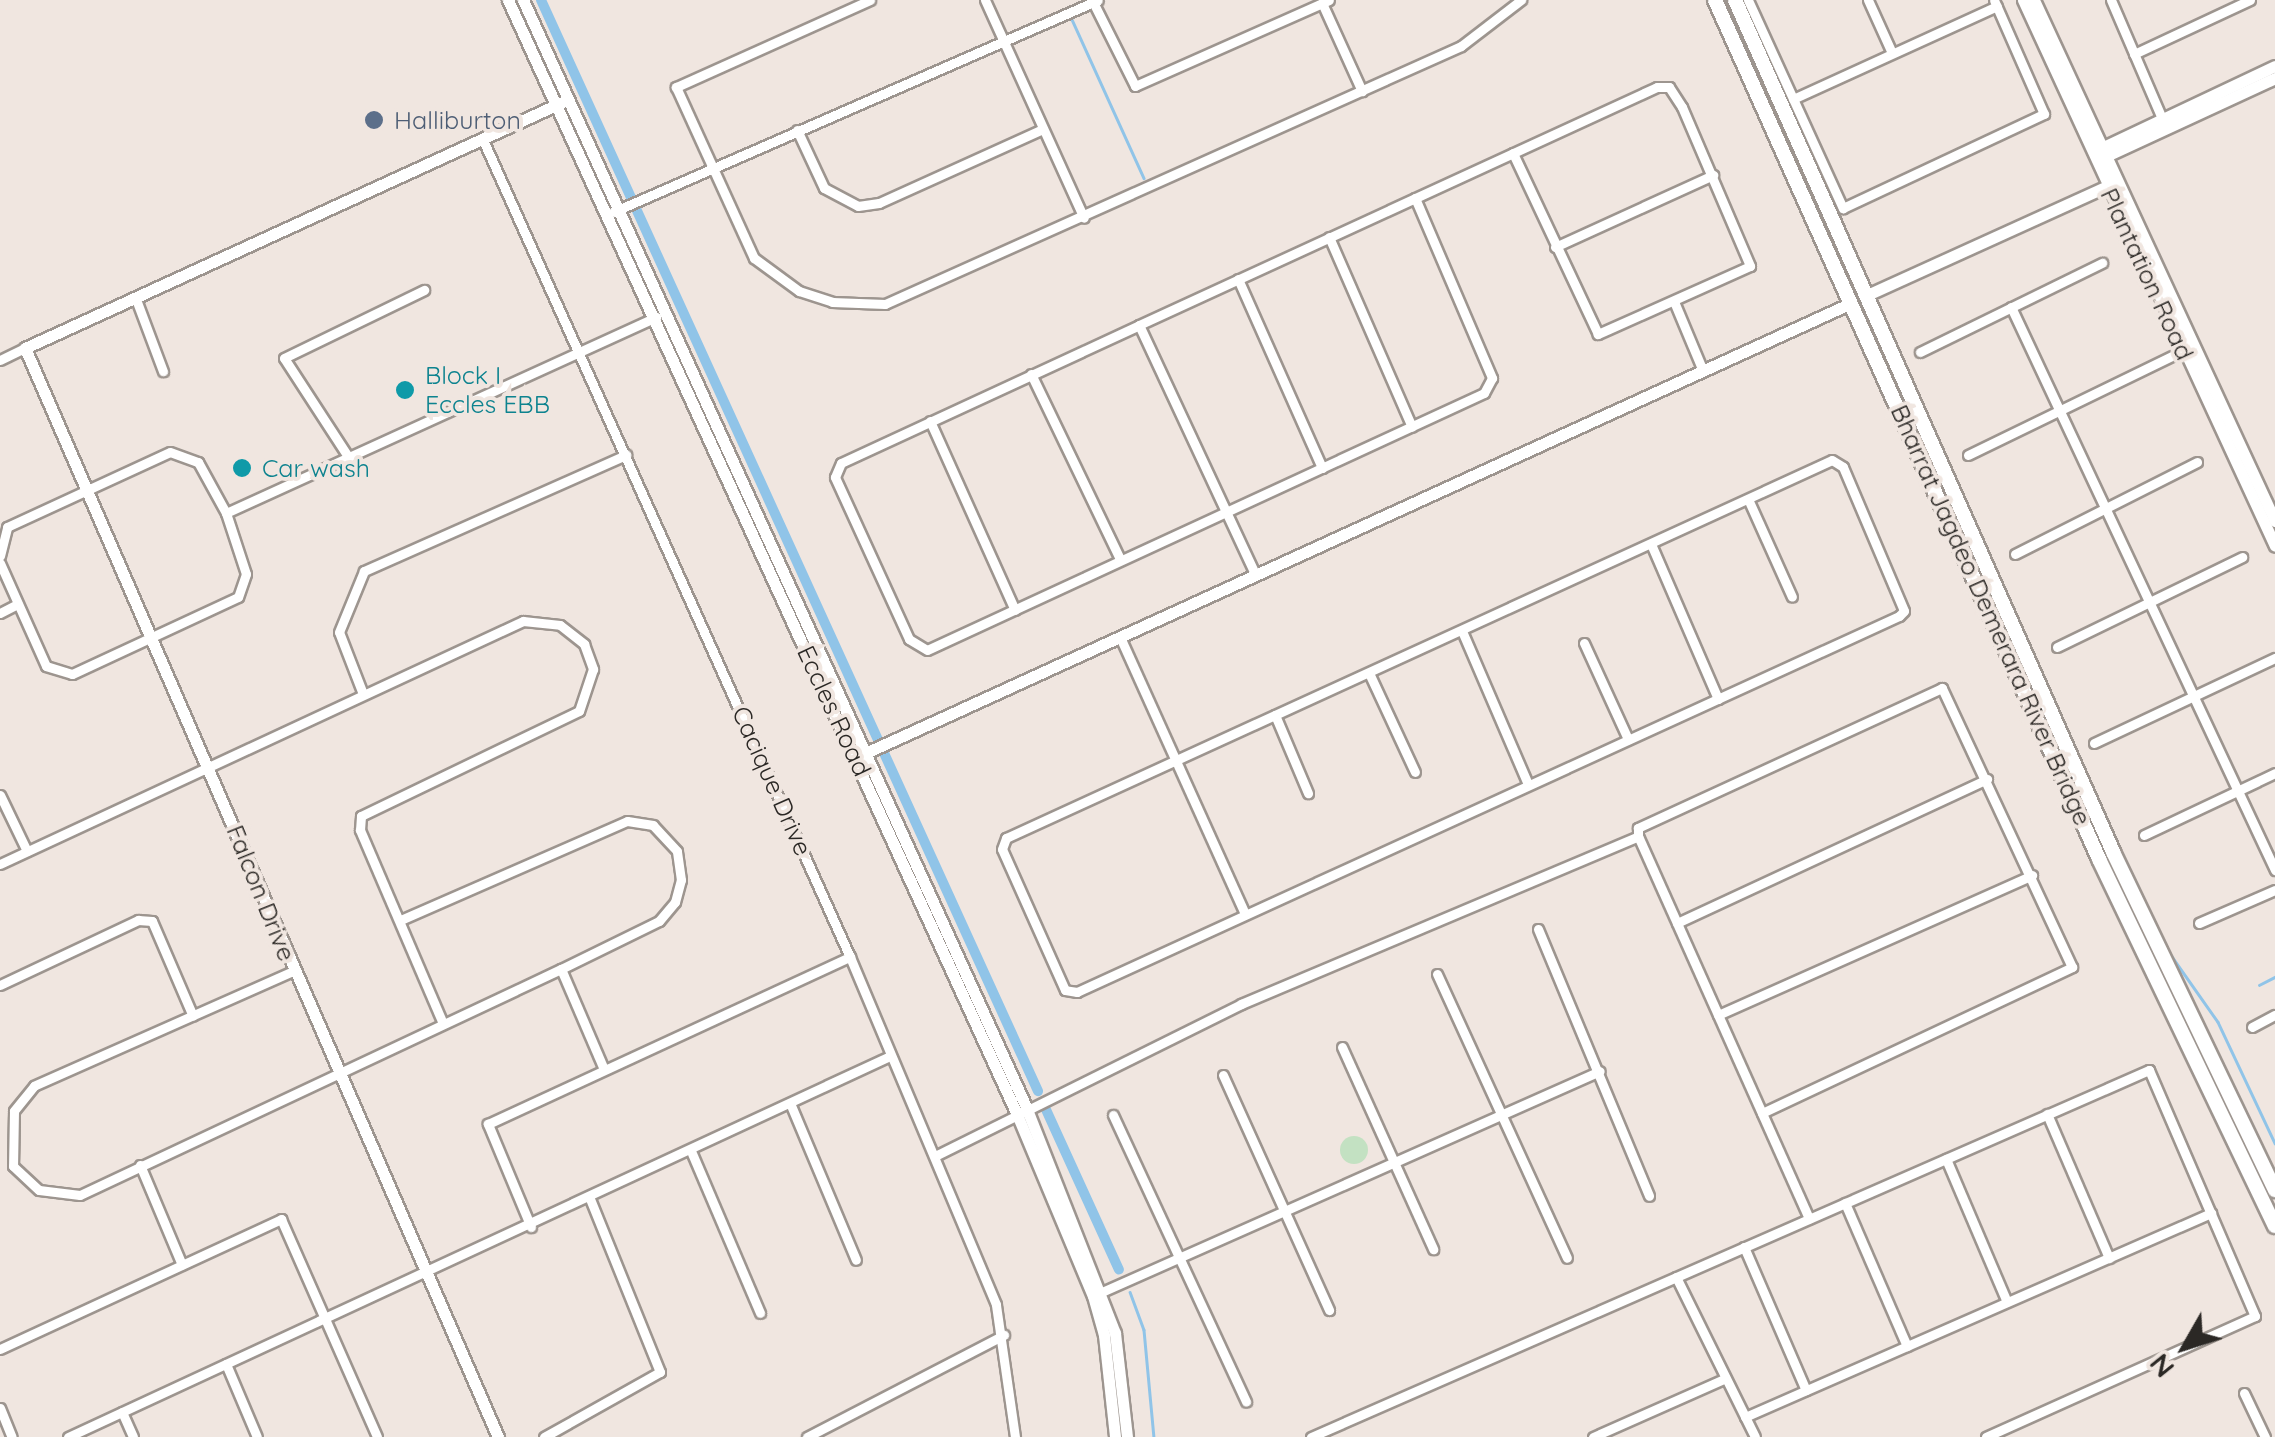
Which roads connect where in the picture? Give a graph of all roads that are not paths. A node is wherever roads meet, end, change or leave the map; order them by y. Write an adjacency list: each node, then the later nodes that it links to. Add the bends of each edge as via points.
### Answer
1 (508, 0): 24 (street, Eccles Road)
2 (523, 0): 24 (street, Eccles Road)
3 (870, 0): 31 (street, via 676,87)
4 (985, 0): 17 (street)
5 (1521, 0): 22 (street, via 1480,36)
6 (1715, 0): 42 (main road, Bharrat Jagdeo Demerara River Bridge)
7 (1735, 0): 42 (main road, Bharrat Jagdeo Demerara River Bridge)
8 (1748, 0): 23 (street)
9 (1868, 0): 18 (street)
10 (2022, 0): 30 (street, Plantation Road)
11 (2034, 0): 30 (street, Plantation Road)
12 (2110, 0): 19 (street)
13 (2250, 0): 19 (street)
14 (1095, 1): 15 (street, via 1135,86); 17 (street)
15 (1326, 2): 22 (street)
16 (1995, 3): 18 (street); 23 (street, via 2044,114 1952,158 1844,208)
17 (1002, 40): 26 (street); 27 (street)
18 (1892, 52): 23 (street)
19 (2134, 54): 25 (street)
20 (2275, 66): 25 (street)
21 (2275, 78): 25 (street)
22 (1362, 91): 36 (street)
23 (1793, 98)
24 (561, 103): 28 (street); 35 (street, Eccles Road)
25 (2164, 123): 30 (street)
26 (1043, 129): 27 (street, via 879,204 858,206 824,188); 36 (street)
27 (797, 130): 31 (street)
28 (483, 140): 43 (street); 51 (street, Cacique Drive)
29 (1513, 153): 32 (street, via 1668,87); 34 (street); 38 (street)
30 (2098, 155): 33 (street, Plantation Road)
31 (713, 169): 35 (street); 36 (street, via 754,258 799,290 832,302 902,301)
32 (1713, 175): 38 (street); 44 (street, via 1750,266)
33 (2111, 184): 42 (street); 49 (street, Plantation Road); 69 (street, Plantation Road)
34 (1415, 198): 37 (street); 58 (street, via 1492,378 1484,393)
35 (612, 213): 46 (street, Eccles Road)
36 (1084, 218)
37 (1330, 237): 40 (street); 58 (street)
38 (1555, 247): 44 (street, via 1598,334)
39 (2102, 263): 45 (street)
40 (1238, 279): 47 (street); 63 (street)
41 (424, 290): 61 (street, via 284,358)
42 (1866, 296): 54 (street); 144 (main road, Bharrat Jagdeo Demerara River Bridge, via 2113,852); 151 (main road, Bharrat Jagdeo Demerara River Bridge, via 2099,858)
43 (137, 302): 48 (street); 53 (street)
44 (1675, 304): 54 (street)
45 (2011, 307): 50 (street); 56 (street)
46 (657, 316): 51 (street); 95 (street, Eccles Road)
47 (1139, 324): 55 (street); 67 (street)
48 (26, 348): 52 (street); 64 (street, Falcon Drive)
49 (2182, 350): 56 (street); 71 (street, Plantation Road)
50 (1920, 352)
51 (580, 355): 60 (street, Cacique Drive); 61 (street)
52 (0, 360)
53 (164, 371)
54 (1703, 371): 76 (street)
55 (1031, 374): 57 (street); 75 (street)
56 (2059, 410): 59 (street); 66 (street)
57 (930, 421): 80 (street); 80 (street, via 841,462 835,477 917,647 927,650)
58 (1412, 427): 63 (street)
59 (1968, 454)
60 (626, 455): 89 (street, via 364,570 339,632); 117 (street, Cacique Drive)
61 (349, 458): 68 (street)
62 (2197, 462): 66 (street)
63 (1322, 468): 67 (street)
64 (88, 488): 68 (street, via 170,452 198,462); 74 (street, via 7,527); 84 (street, Falcon Drive)
65 (1748, 500): 70 (street); 77 (street); 91 (street, via 1838,461 1904,611)
66 (2104, 507): 72 (street); 78 (street)
67 (1226, 512): 75 (street); 76 (street)
68 (226, 513): 84 (street, via 246,574 238,597)
69 (2275, 521)
70 (1651, 544): 82 (street); 91 (street)
71 (2275, 546)
72 (2015, 554)
73 (2242, 557): 78 (street)
74 (0, 559): 79 (street)
75 (1120, 559): 80 (street)
76 (1254, 572): 83 (street)
77 (1792, 597)
78 (2149, 602): 86 (street); 90 (street)
79 (16, 605): 81 (street); 84 (street, via 46,666 72,674)
80 (1015, 610)
81 (0, 613)
82 (1462, 631): 88 (street); 101 (street)
83 (1120, 636): 95 (street); 96 (street)
84 (154, 639): 97 (street, Falcon Drive)
85 (1584, 643): 93 (street)
86 (2057, 647)
87 (2275, 658): 90 (street)
88 (1369, 673): 92 (street); 98 (street)
89 (364, 694): 97 (street); 113 (street, via 523,620 560,624 584,644 593,670 579,711 361,816 360,830)
90 (2192, 696): 94 (street); 102 (street)
91 (1718, 698): 93 (street)
92 (1274, 715): 96 (street); 103 (street)
93 (1628, 739): 101 (street)
94 (2094, 743)
95 (861, 756): 134 (street, Eccles Road)
96 (1176, 760): 112 (street); 112 (street, via 1003,842 1050,958 1065,990 1077,992)
97 (209, 766): 107 (street); 119 (street, Falcon Drive)
98 (1415, 772)
99 (2275, 774): 102 (street)
100 (1987, 779): 106 (street, via 1946,692 1938,688 1643,822); 110 (street); 114 (street)
101 (1528, 784): 112 (street)
102 (2238, 792): 105 (street); 109 (street)
103 (1308, 793)
104 (0, 795): 107 (street)
105 (2144, 835)
106 (1638, 836): 114 (street); 134 (street, via 1259,996)
107 (27, 851): 108 (street)
108 (0, 864)
109 (2275, 870)
110 (2032, 875): 122 (street); 135 (street, via 2071,961 2067,974)
111 (2275, 890): 115 (street)
112 (1245, 914)
113 (400, 920): 118 (street, via 626,821 654,825 676,851 681,880 675,902 659,921); 125 (street)
114 (1677, 923): 122 (street)
115 (2200, 923)
116 (1538, 929): 130 (street)
117 (850, 957): 128 (street, Cacique Drive); 129 (street)
118 (560, 970): 125 (street); 129 (street)
119 (294, 971): 124 (street); 131 (street, Falcon Drive)
120 (1437, 974): 138 (street)
121 (0, 985): 124 (street, via 138,920 152,922)
122 (1718, 1015): 135 (street)
123 (2275, 1015): 126 (street)
124 (193, 1016): 143 (street, via 34,1086 14,1111 13,1166 40,1190 80,1195)
125 (442, 1020): 131 (street)
126 (2252, 1026)
127 (1342, 1047): 142 (street)
128 (890, 1056): 133 (street); 140 (street, Cacique Drive)
129 (603, 1067): 152 (street, via 488,1124)
130 (1600, 1071): 138 (street); 145 (street)
131 (339, 1073): 143 (street); 160 (street, Falcon Drive)
132 (1223, 1076): 148 (street)
133 (790, 1103): 139 (street); 157 (street)
134 (1021, 1109): 140 (street); 162 (street, Eccles Road)
135 (1762, 1112): 150 (street)
136 (2047, 1114): 141 (street); 149 (street, via 2149,1070); 156 (street)
137 (1113, 1115): 158 (street)
138 (1500, 1116): 142 (street); 155 (street)
139 (691, 1150): 146 (street); 165 (street)
140 (935, 1156): 167 (street, Cacique Drive)
141 (1946, 1159): 147 (street); 163 (street)
142 (1394, 1164): 148 (street); 154 (street)
143 (140, 1165): 159 (street)
144 (2275, 1190)
145 (1649, 1196)
146 (590, 1199): 152 (street); 184 (street, via 660,1372)
147 (1846, 1203): 150 (street); 168 (street)
148 (1284, 1213): 158 (street); 164 (street)
149 (2211, 1213): 156 (street); 192 (street, via 2255,1316)
150 (1809, 1219): 153 (street)
151 (2275, 1226)
152 (531, 1227): 160 (street)
153 (1744, 1248): 161 (street); 172 (street)
154 (1433, 1249)
155 (1567, 1258)
156 (2108, 1258): 163 (street)
157 (856, 1260)
158 (1176, 1262): 162 (street); 174 (street)
159 (182, 1265): 166 (street, via 281,1219); 169 (street)
160 (427, 1270): 166 (street); 183 (street, Falcon Drive)
161 (1676, 1277): 171 (street); 189 (street)
162 (1098, 1294): 187 (street, Eccles Road); 188 (street, Eccles Road, via 1115,1333)
163 (2007, 1302): 168 (street)
164 (1329, 1310)
165 (760, 1313)
166 (326, 1318): 170 (street); 182 (street)
167 (1004, 1335): 185 (street); 186 (street, Cacique Drive)
168 (1906, 1346): 172 (street)
169 (0, 1349)
170 (226, 1364): 176 (street); 181 (street)
171 (1726, 1378): 177 (street); 190 (street)
172 (1806, 1390): 177 (street)
173 (2244, 1393): 193 (street)
174 (1246, 1402)
175 (0, 1408): 178 (street)
176 (122, 1412): 179 (street); 180 (street)
177 (1745, 1417): 191 (street)
178 (12, 1437)
179 (68, 1437)
180 (133, 1437)
181 (257, 1437)
182 (377, 1437)
183 (498, 1437)
184 (544, 1437)
185 (808, 1437)
186 (1015, 1437)
187 (1115, 1437)
188 (1127, 1437)
189 (1311, 1437)
190 (1593, 1437)
191 (1755, 1437)
192 (1986, 1437)
193 (2265, 1437)

